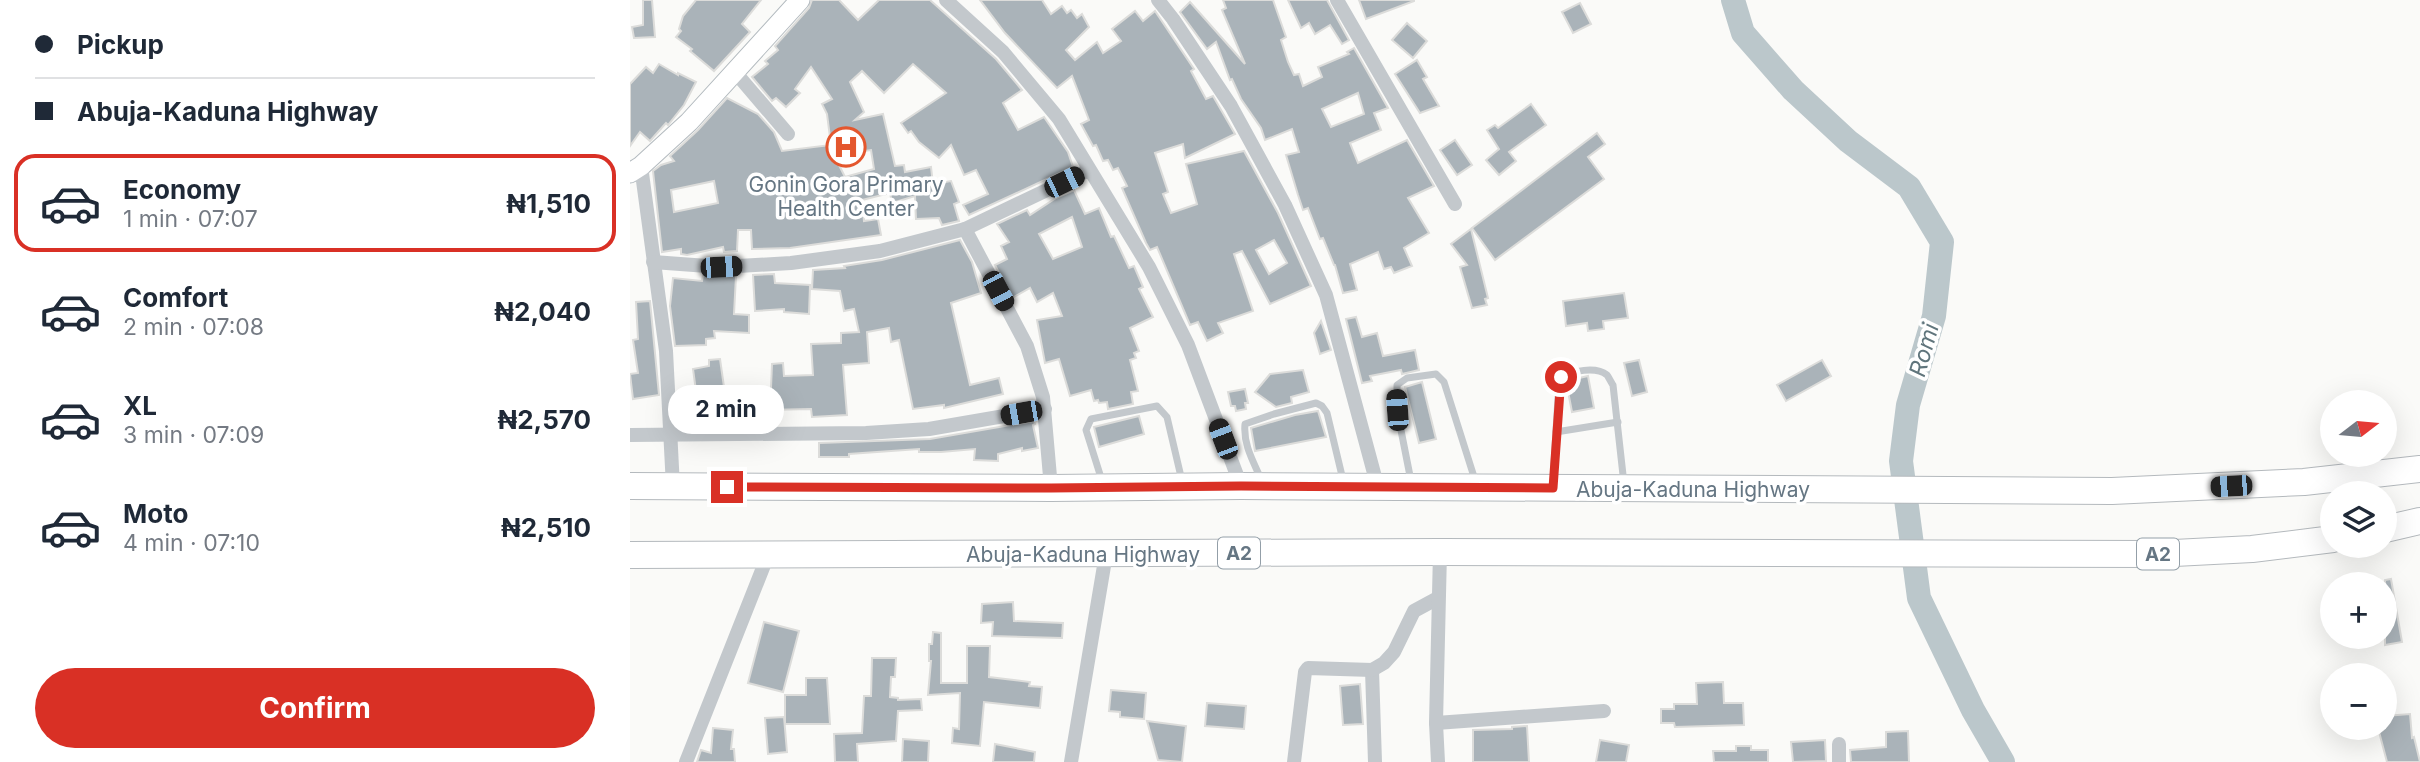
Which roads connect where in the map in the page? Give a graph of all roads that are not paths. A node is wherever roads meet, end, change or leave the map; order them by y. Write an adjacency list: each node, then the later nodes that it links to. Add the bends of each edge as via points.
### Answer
1 (800, 0): 5 (street)
2 (946, 0): 8 (street, via 1003,52 1059,119)
3 (1158, 0): 25 (street, via 1231,106 1285,205 1321,284)
4 (1337, 0): 9 (street)
5 (735, 72): 6 (street); 7 (street)
6 (788, 134)
7 (636, 170): 11 (street)
8 (1089, 170): 10 (street); 19 (street, via 1149,267)
9 (1455, 204)
10 (965, 229): 11 (street, via 880,251 791,263 721,267); 12 (street, via 1027,346)
11 (653, 262): 15 (street, via 666,352)
12 (1045, 409): 15 (street, via 929,429); 23 (street)
13 (1618, 422): 14 (lane); 14 (lane, via 1613,385 1607,375 1595,370 1570,373 1559,381); 29 (lane)
14 (1556, 432): 28 (lane)
15 (670, 434): 16 (street); 20 (street)
16 (630, 435)
17 (2420, 469): 29 (highway, Abuja-Kaduna Highway, via 2304,482 2112,491)
18 (630, 486): 20 (highway, Abuja-Kaduna Highway)
19 (1252, 486): 21 (highway, Abuja-Kaduna Highway); 22 (highway, Abuja-Kaduna Highway); 22 (lane, via 1245,424 1316,403 1327,413)
20 (673, 487): 23 (highway, Abuja-Kaduna Highway)
21 (1183, 487): 24 (highway, Abuja-Kaduna Highway); 24 (lane, via 1167,417 1157,407 1091,419 1086,430)
22 (1345, 487): 25 (highway, Abuja-Kaduna Highway)
23 (1051, 488): 24 (highway, Abuja-Kaduna Highway)
24 (1104, 488)
25 (1378, 488): 26 (highway, Abuja-Kaduna Highway)
26 (1413, 488): 27 (highway, Abuja-Kaduna Highway); 27 (lane, via 1397,410 1397,385 1407,378 1436,374 1444,382)
27 (1477, 488): 28 (highway, Abuja-Kaduna Highway)
28 (1553, 488): 29 (highway, Abuja-Kaduna Highway)
29 (1625, 488)
30 (2420, 521): 31 (highway)
31 (2397, 526)
32 (2320, 541): 33 (highway, Abuja-Kaduna Highway / A2, via 2155,554)
33 (1440, 552): 34 (highway, Abuja-Kaduna Highway / A2); 37 (street)
34 (1106, 554): 36 (highway, Abuja-Kaduna Highway / A2); 43 (street)
35 (630, 555): 36 (highway, Abuja-Kaduna Highway / A2)
36 (768, 555): 42 (street)
37 (1438, 598): 38 (street, via 1414,611 1394,652); 40 (street)
38 (1372, 670): 44 (street, via 1308,668); 45 (street)
39 (1604, 711): 40 (street)
40 (1436, 723): 46 (street)
41 (1839, 744): 47 (street)
42 (686, 762)
43 (1071, 762)
44 (1294, 762)
45 (1375, 762)
46 (1438, 762)
47 (1839, 762)

